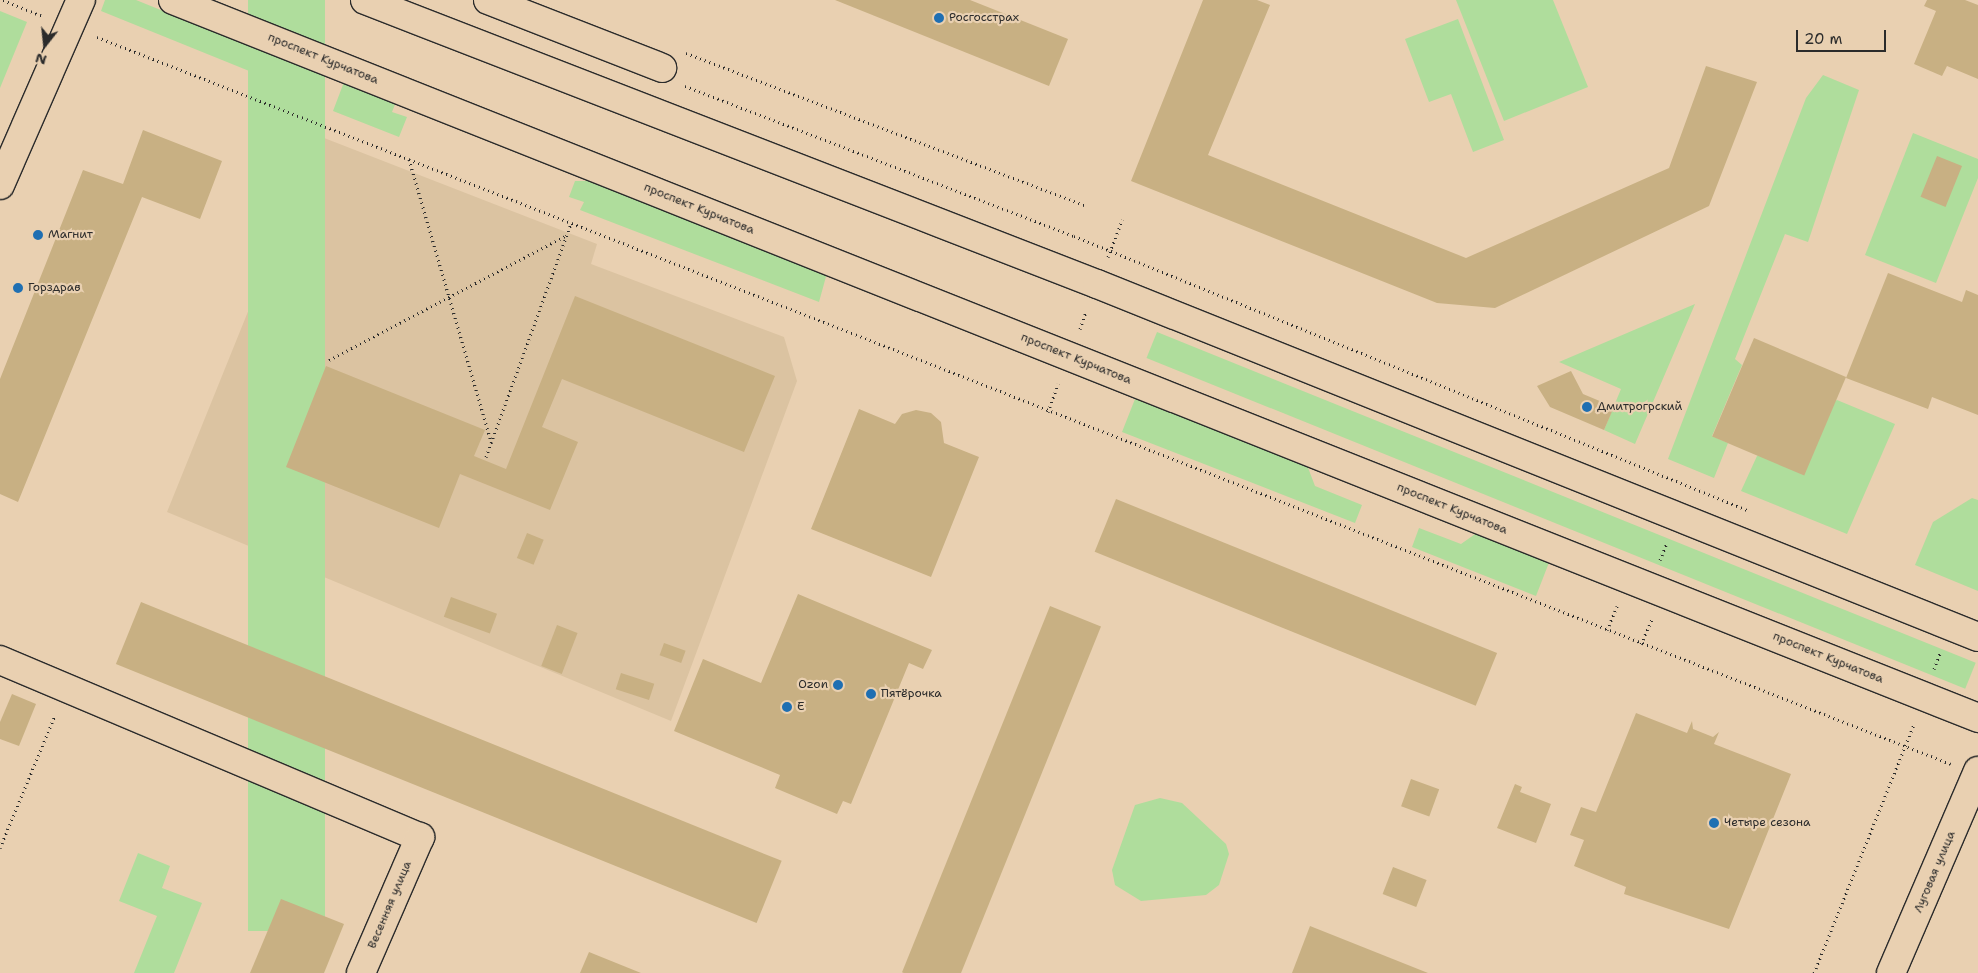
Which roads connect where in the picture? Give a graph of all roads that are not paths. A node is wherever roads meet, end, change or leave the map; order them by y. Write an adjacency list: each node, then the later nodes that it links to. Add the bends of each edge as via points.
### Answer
1 (81, 0): 6 (street)
2 (173, 0): 9 (street, проспект Курчатова)
3 (366, 0): 7 (street, via 1097,284)
4 (488, 0): 5 (street)
5 (674, 67)
6 (0, 185)
7 (1978, 637)
8 (0, 660): 11 (street, Весенняя улица, via 420,837)
9 (1978, 718)
10 (1977, 773): 12 (street, Луговая улица)
11 (361, 973)
12 (1891, 973)

